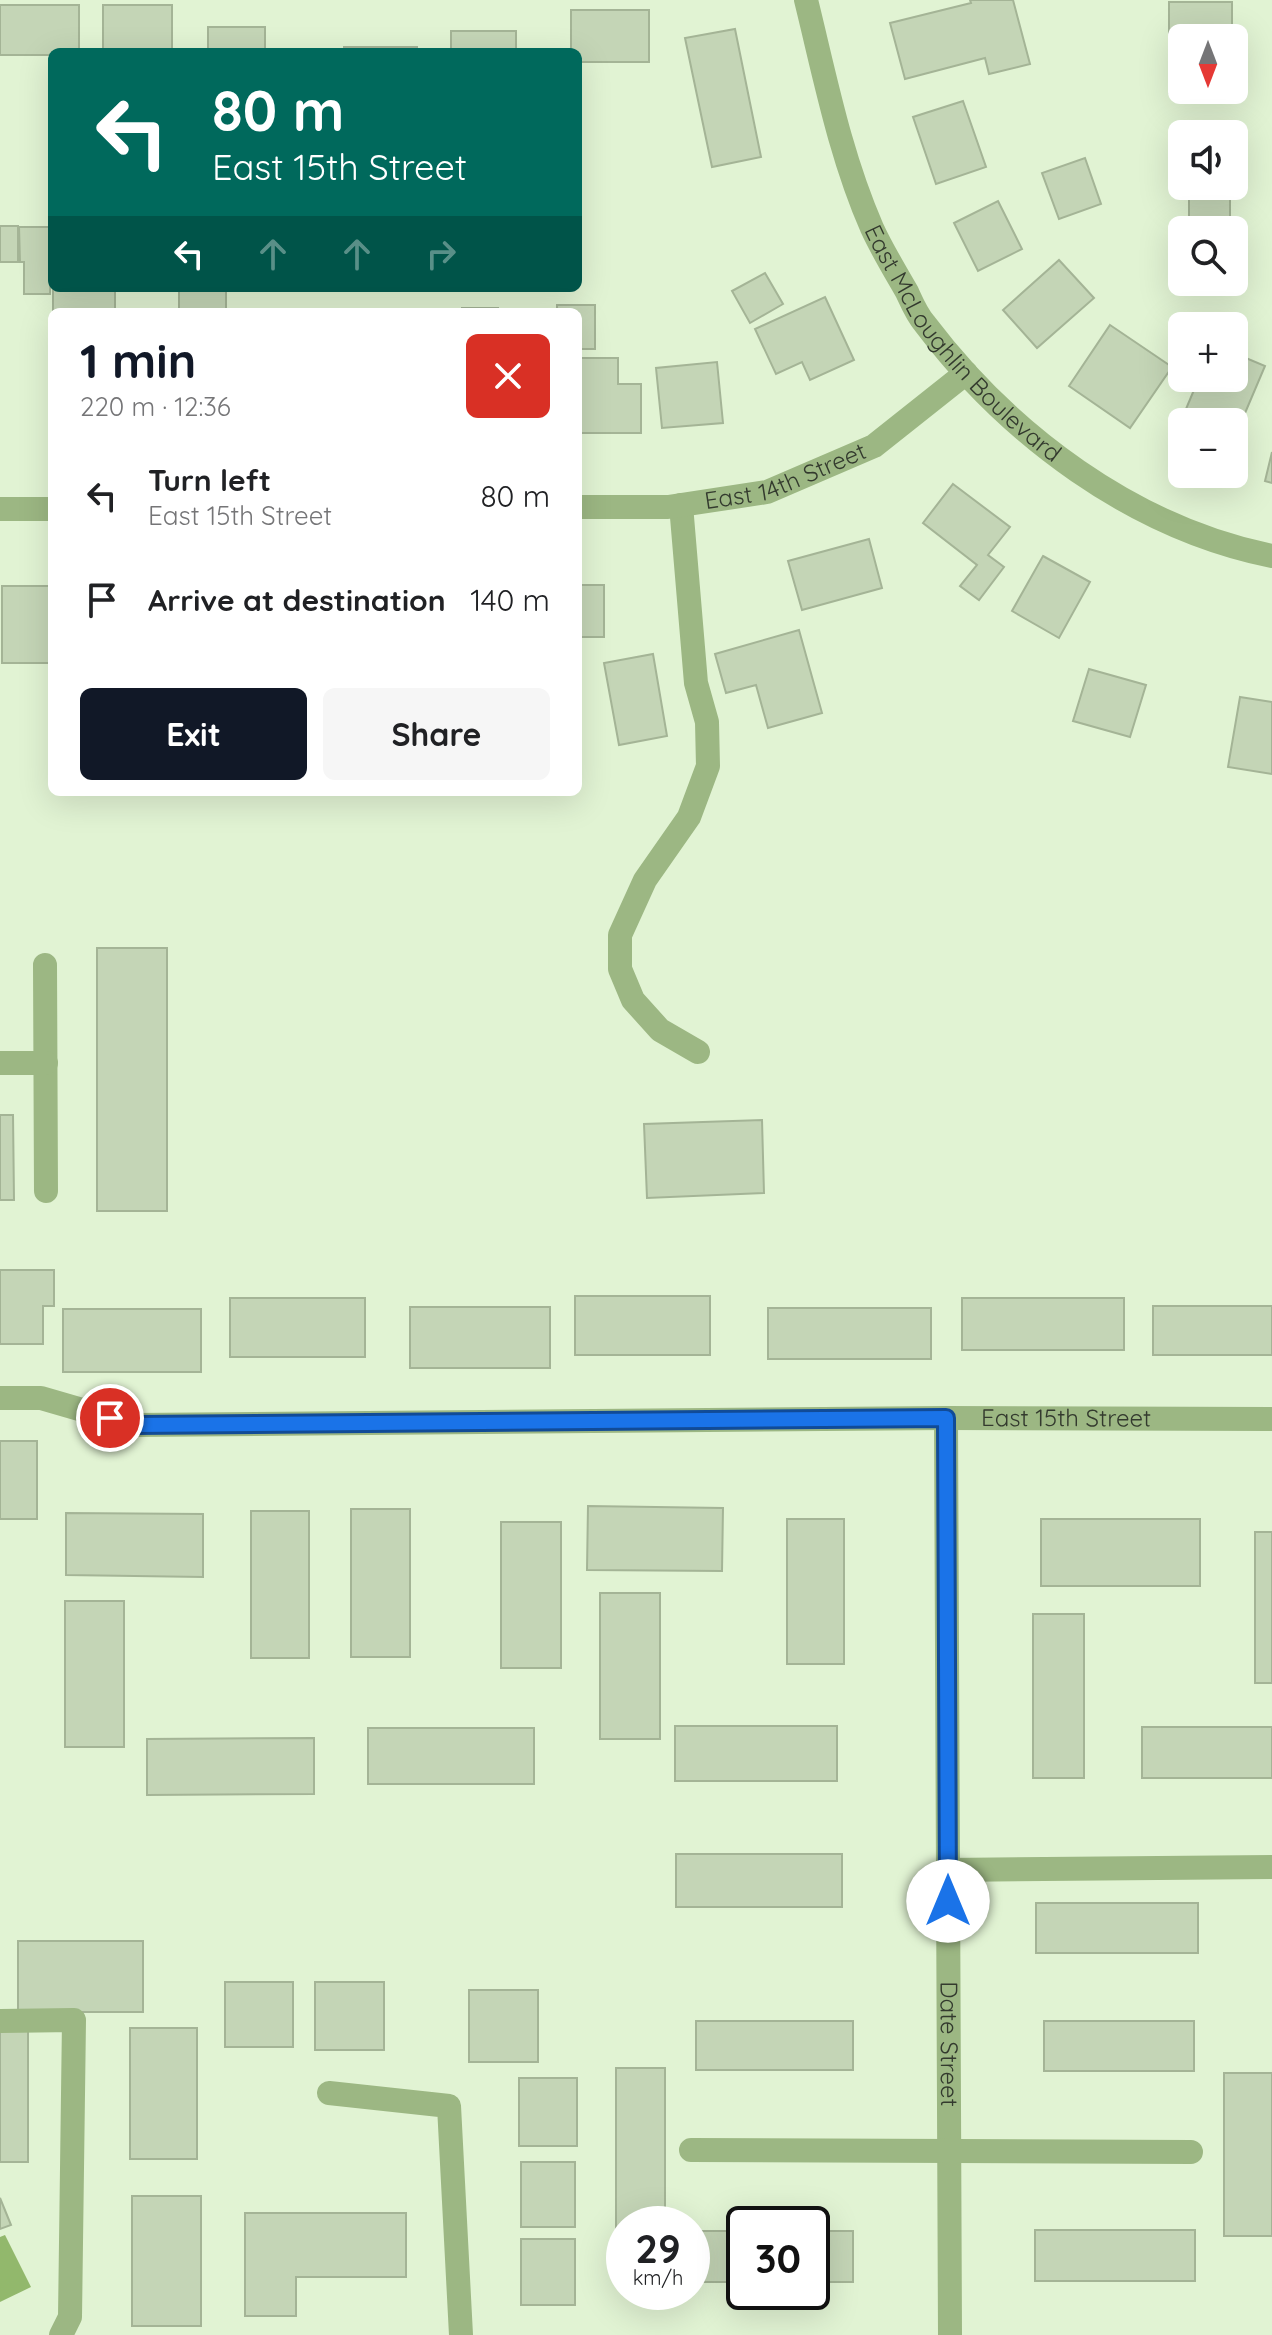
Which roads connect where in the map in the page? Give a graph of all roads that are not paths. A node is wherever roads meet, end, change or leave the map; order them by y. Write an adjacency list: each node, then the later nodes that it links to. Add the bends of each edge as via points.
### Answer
1 (806, 0): 2 (street, East McLoughlin Boulevard, via 842,146 872,227 923,322)
2 (966, 373): 3 (street, East 14th Street, via 874,446 767,492); 7 (street, East McLoughlin Boulevard, via 1065,463 1115,494 1161,519)
3 (681, 505): 4 (street, East 14th Street); 9 (street, via 708,766 689,817 645,880 620,935 620,969 633,1000 660,1030)
4 (582, 507)
5 (0, 509): 6 (street)
6 (48, 509)
7 (1272, 556)
8 (45, 965): 11 (street)
9 (698, 1052)
10 (0, 1063): 11 (street)
11 (46, 1063): 12 (street)
12 (46, 1191)
13 (0, 1398): 14 (street, East 15th Street, via 41,1398 134,1425)
14 (946, 1418): 15 (street, East 15th Street); 17 (street, Date Street)
15 (1272, 1419)
16 (1272, 1867): 17 (street)
17 (948, 1870): 21 (street, Date Street)
18 (0, 2021): 23 (street, via 74,2020 70,2317)
19 (329, 2093): 24 (street, via 449,2106)
20 (691, 2150): 21 (street)
21 (949, 2152): 22 (street); 25 (street, Date Street)
22 (1191, 2152)
23 (61, 2335)
24 (461, 2335)
25 (950, 2335)

